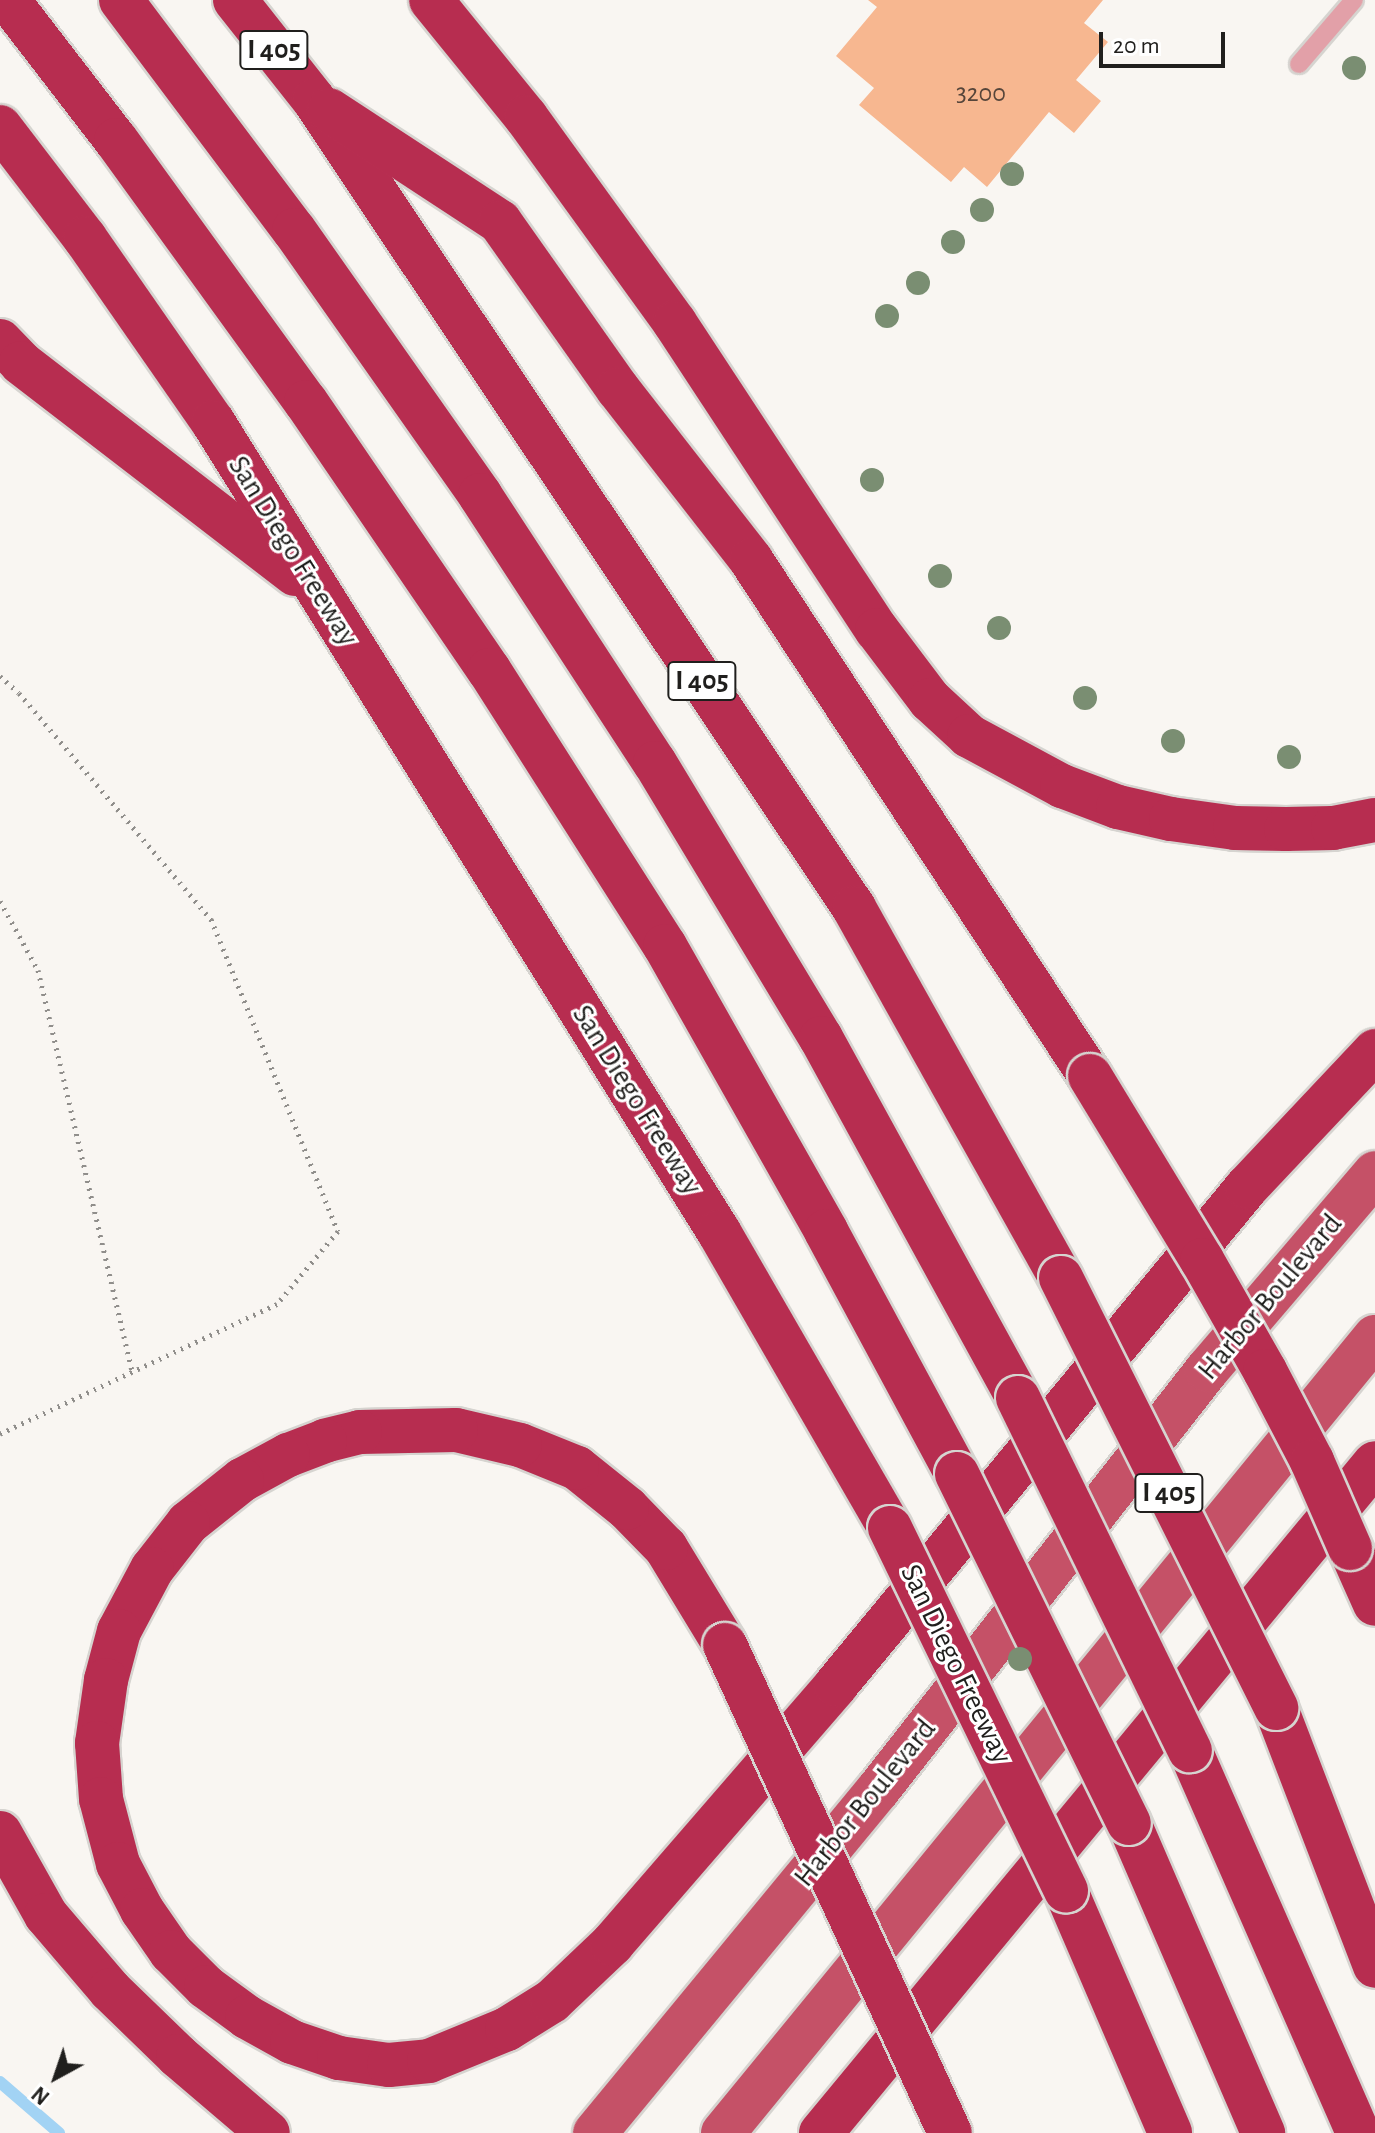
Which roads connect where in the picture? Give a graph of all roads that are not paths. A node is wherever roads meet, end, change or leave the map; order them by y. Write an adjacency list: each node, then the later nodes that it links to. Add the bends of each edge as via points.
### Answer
1 (8, 0): 25 (highway, bridge, via 297,389 489,670 665,946 957,1474 1129,1823)
2 (121, 0): 26 (highway, bridge, via 294,230 480,495 655,763 821,1038 1018,1398 1190,1750)
3 (235, 0): 7 (highway, I 405)
4 (431, 0): 11 (highway, via 526,117 666,311 877,630 930,700 969,736 1062,786 1171,819 1286,829)
5 (1354, 0): 6 (lane)
6 (1299, 64)
7 (314, 100): 16 (highway, bridge, via 500,222 618,389 751,560 1090,1076 1202,1260 1312,1461); 18 (highway, I 405, bridge, via 854,908 1061,1278 1276,1708)
8 (0, 127): 10 (highway, San Diego Freeway, via 213,422)
9 (0, 341): 10 (highway, via 21,363)
10 (319, 592): 24 (highway, San Diego Freeway, bridge, via 719,1232 890,1528 1066,1891)
11 (1375, 820)
12 (1375, 1051): 23 (highway, bridge, via 1247,1187 846,1673 653,1897 612,1944 552,2001 507,2029 429,2061 389,2065 339,2058 292,2042 247,2017 171,1952 118,1864 101,1799 97,1743 119,1631 152,1569 188,1523 242,1480 325,1441 407,1428 456,1430 520,1445 577,1468 666,1548 725,1645)
13 (1375, 1173): 20 (main road, Harbor Boulevard, via 1207,1370 878,1790)
14 (1375, 1337): 21 (main road)
15 (1375, 1463): 22 (highway)
16 (1375, 1604)
17 (0, 1833): 19 (highway, via 46,1915 110,1990)
18 (1375, 1966)
19 (268, 2133)
20 (595, 2133)
21 (723, 2133)
22 (821, 2133)
23 (950, 2133)
24 (1170, 2133)
25 (1263, 2133)
26 (1358, 2133)

